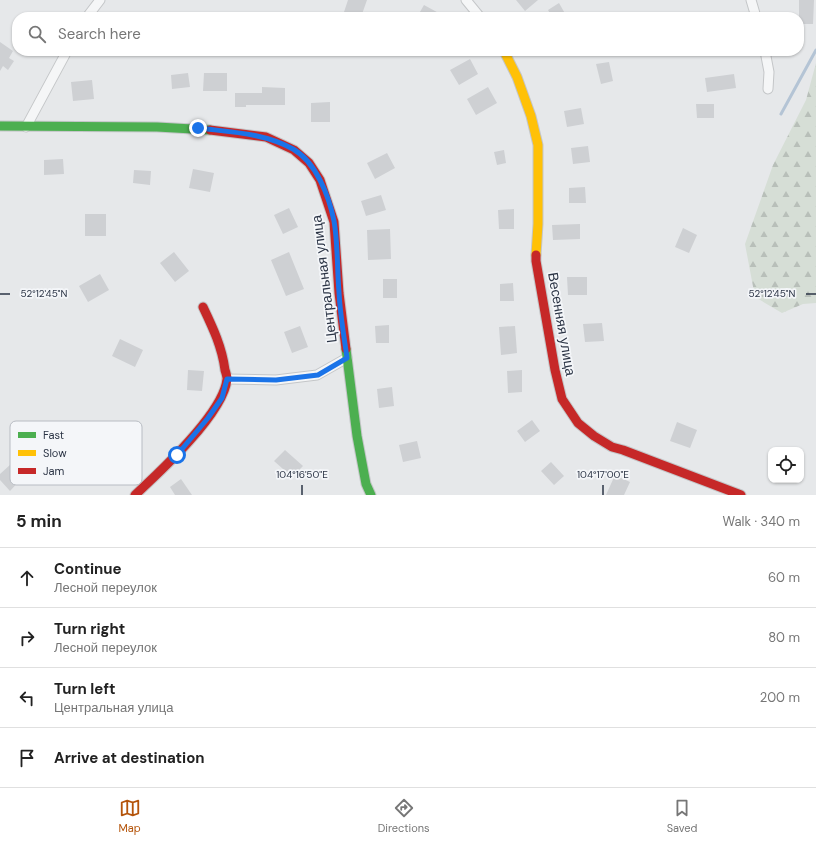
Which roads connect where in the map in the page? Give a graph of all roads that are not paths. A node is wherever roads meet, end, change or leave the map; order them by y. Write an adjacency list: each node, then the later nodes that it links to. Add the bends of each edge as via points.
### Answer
1 (100, 0): 4 (street)
2 (466, 0): 5 (street)
3 (751, 0): 6 (street)
4 (91, 12)
5 (476, 12)
6 (755, 12)
7 (64, 56): 12 (street)
8 (506, 56): 18 (street, Весенняя улица, via 531,116 538,146 536,261 562,399 578,423 612,447)
9 (766, 56): 10 (street, via 769,72)
10 (768, 89)
11 (0, 126): 12 (street, Центральная улица)
12 (26, 127): 14 (street, Центральная улица, via 198,128 266,137 294,150 309,163 320,180 334,222)
13 (203, 307): 15 (street, via 222,348)
14 (347, 358): 15 (street, via 318,375 276,380); 17 (street, Центральная улица, via 357,436 366,484)
15 (227, 379): 16 (street, via 222,398 208,418 177,455)
16 (134, 495)
17 (371, 495)
18 (741, 495)

